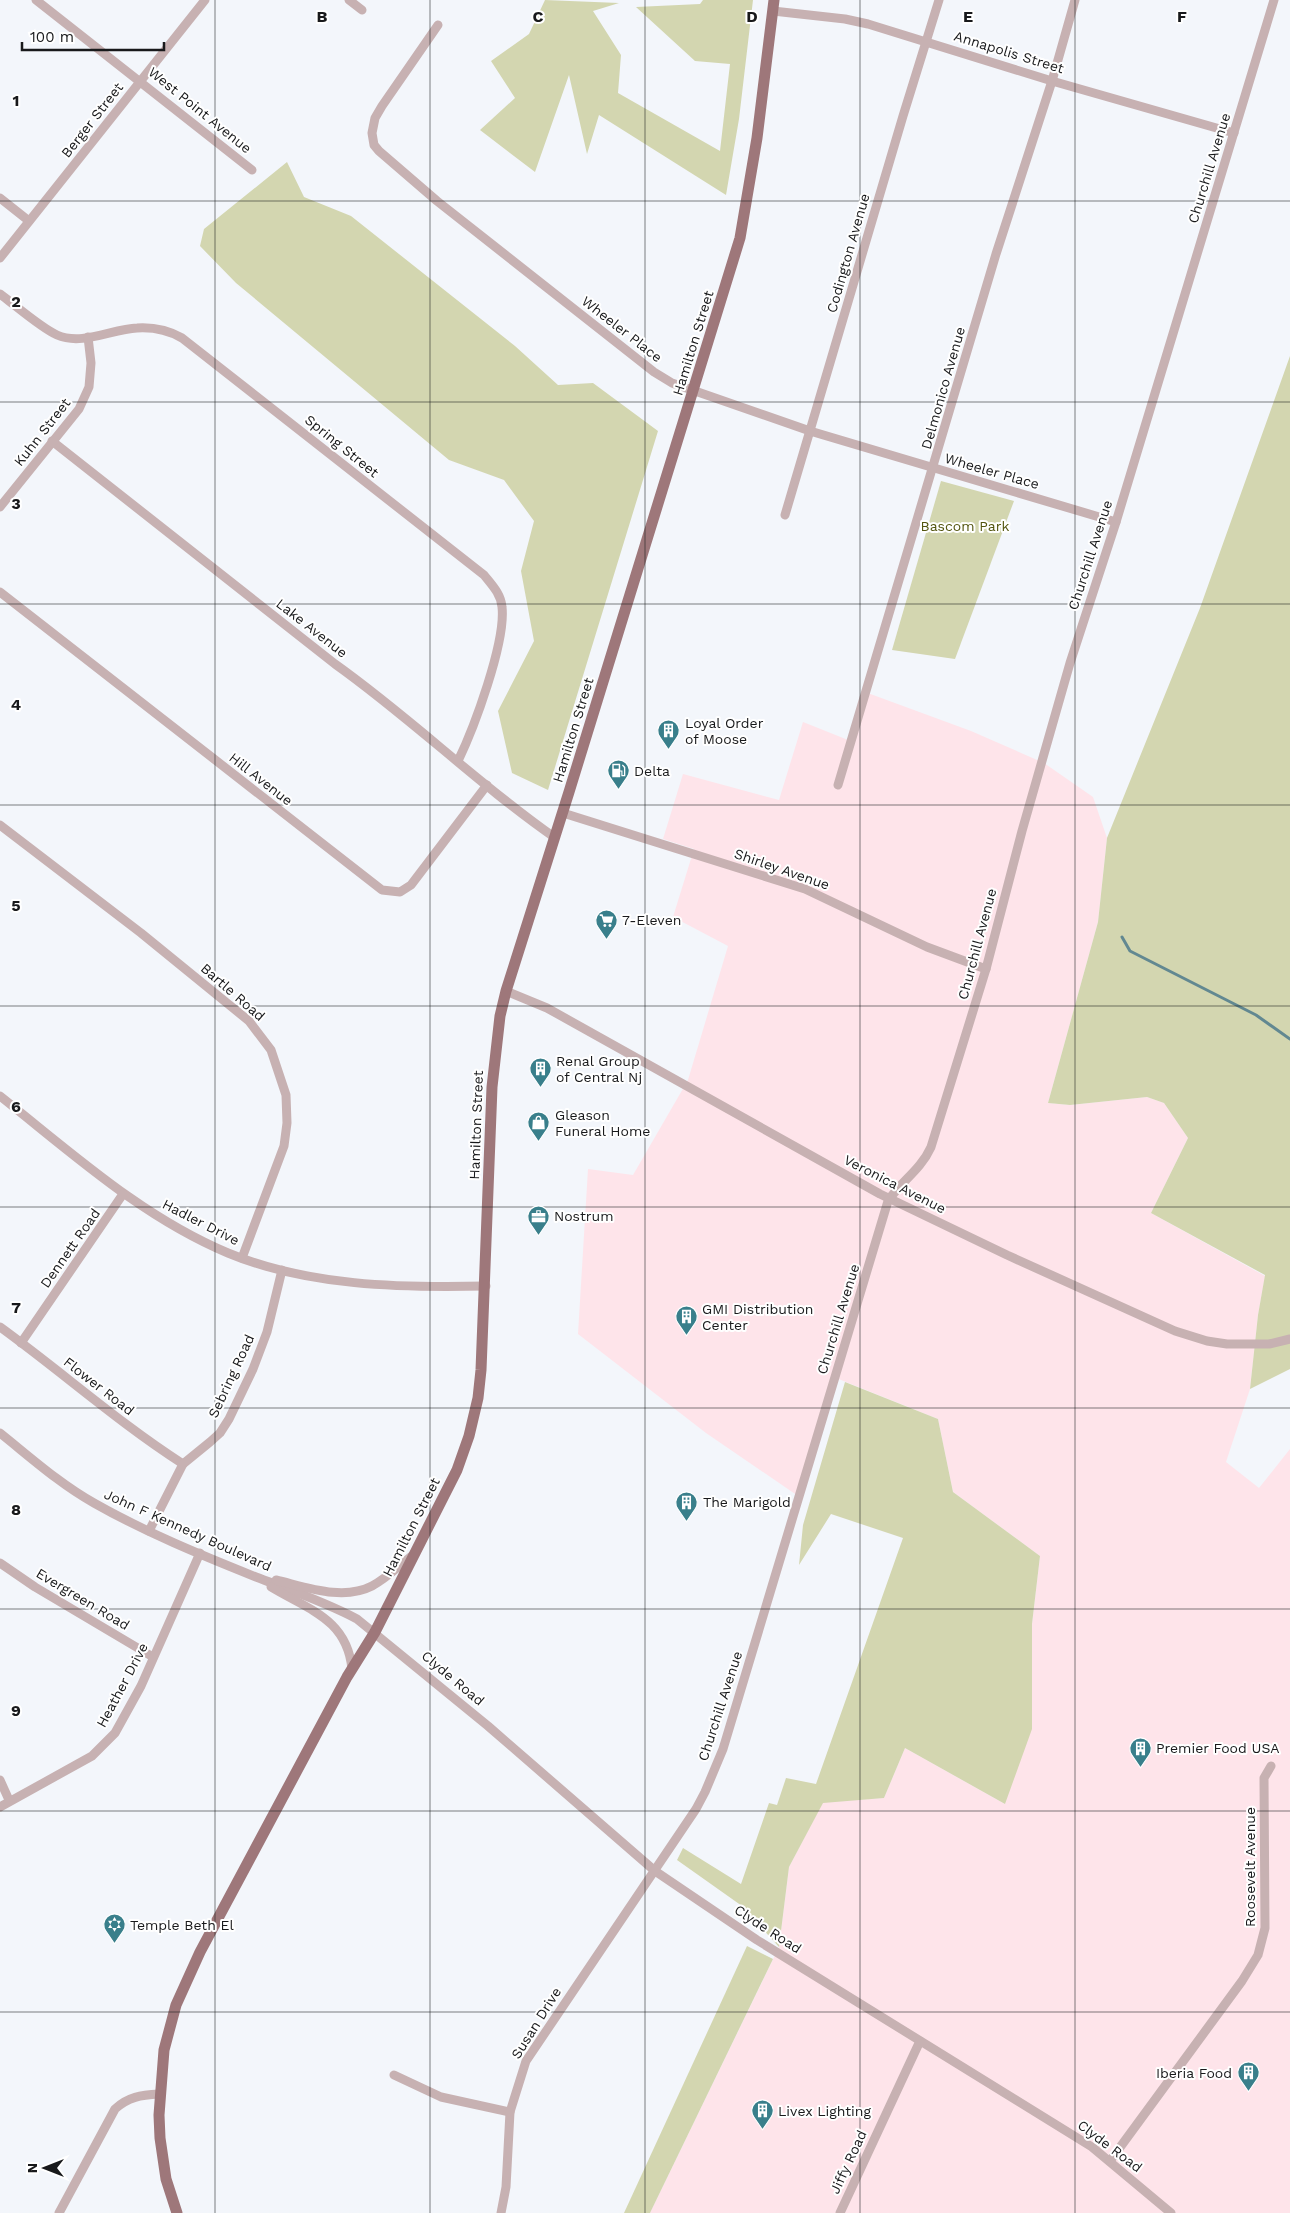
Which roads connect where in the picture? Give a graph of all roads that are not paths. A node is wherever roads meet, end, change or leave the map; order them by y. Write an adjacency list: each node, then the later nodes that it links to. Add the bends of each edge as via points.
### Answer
1 (36, 0): 11 (street, West Point Avenue)
2 (205, 0): 11 (street, Berger Street)
3 (349, 0): 8 (street)
4 (939, 0): 10 (street, Codington Avenue)
5 (1075, 0): 12 (street, Delmonico Avenue)
6 (1274, 0): 13 (street, Churchill Avenue)
7 (774, 5): 10 (street, Annapolis Street, via 868,24); 20 (main road, Hamilton Street, via 740,238)
8 (362, 10)
9 (438, 25): 20 (street, Wheeler Place, via 382,106 374,125 374,145 437,201 654,372)
10 (926, 41): 12 (street, Annapolis Street); 21 (street, Codington Avenue)
11 (141, 80): 14 (street, West Point Avenue); 16 (street, Berger Street)
12 (1052, 81): 13 (street, Annapolis Street); 23 (street, Delmonico Avenue, via 996,254)
13 (1234, 133): 26 (street, Churchill Avenue)
14 (252, 170)
15 (0, 198): 16 (street)
16 (29, 222): 17 (street, Berger Street)
17 (0, 258)
18 (0, 294): 19 (street, Spring Street, via 57,335)
19 (88, 337): 22 (street, Kuhn Street, via 89,387 79,409); 28 (street, Spring Street, via 136,328 161,329 182,338 484,575 497,590 502,606 502,627 493,664)
20 (694, 391): 21 (street, Wheeler Place); 31 (main road, Hamilton Street)
21 (810, 431): 23 (street, Wheeler Place); 25 (street, Codington Avenue)
22 (52, 441): 24 (street, Kuhn Street); 28 (street, Lake Avenue, via 335,664 379,695)
23 (934, 468): 26 (street, Wheeler Place); 30 (street, Delmonico Avenue)
24 (0, 507)
25 (786, 515)
26 (1116, 522): 34 (street, Churchill Avenue, via 1022,831)
27 (0, 592): 29 (street, Hill Avenue, via 382,890 400,892 411,885)
28 (458, 761): 29 (street, Lake Avenue)
29 (487, 785): 33 (street, Lake Avenue)
30 (838, 785)
31 (563, 813): 33 (main road, Hamilton Street); 34 (street, Shirley Avenue, via 805,889 927,947)
32 (0, 825): 39 (street, Bartle Road, via 249,1020 271,1050 286,1095 288,1124 284,1146)
33 (554, 837): 35 (main road, Hamilton Street)
34 (986, 969): 38 (street, Churchill Avenue, via 931,1147 925,1160)
35 (506, 991): 38 (street, Veronica Avenue, via 547,1008); 41 (main road, Hamilton Street, via 493,1061)
36 (0, 1096): 37 (street, Hadler Drive)
37 (122, 1194): 39 (street, Hadler Drive, via 191,1234); 44 (street, Dennett Road)
38 (890, 1198): 43 (street, Veronica Avenue, via 1174,1331 1227,1344 1269,1344); 59 (street, Churchill Avenue, via 723,1749 705,1792)
39 (242, 1258): 40 (street, Hadler Drive)
40 (282, 1270): 41 (street, Hadler Drive, via 372,1284); 46 (street, Sebring Road, via 267,1332 229,1419 220,1433)
41 (486, 1286): 49 (main road, Hamilton Street, via 482,1370 469,1436 457,1470)
42 (0, 1327): 44 (street, Flower Road)
43 (1290, 1339)
44 (21, 1343): 46 (street, Flower Road, via 100,1406)
45 (0, 1433): 47 (street, John F Kennedy Boulevard, via 93,1502)
46 (183, 1464): 47 (street, Sebring Road)
47 (149, 1531): 48 (street, John F Kennedy Boulevard)
48 (200, 1553): 51 (street, John F Kennedy Boulevard); 53 (street, Heather Drive)
49 (415, 1554): 51 (street, via 372,1586 354,1592 331,1592); 52 (main road, Hamilton Street)
50 (0, 1563): 53 (street, Evergreen Road)
51 (247, 1573): 52 (street, John F Kennedy Boulevard, via 338,1609); 54 (street, via 334,1625 347,1646)
52 (376, 1632): 54 (main road, Hamilton Street); 59 (street, Clyde Road)
53 (153, 1657): 57 (street, Heather Drive, via 115,1733 103,1747 52,1779)
54 (352, 1668): 62 (main road, Hamilton Street, via 200,1952 176,2005 164,2050)
55 (1271, 1766): 64 (street, Roosevelt Avenue, via 1264,1778 1265,1928 1258,1955 1242,1982)
56 (0, 1780): 57 (street)
57 (10, 1800): 58 (street, Heather Drive)
58 (0, 1807)
59 (655, 1871): 60 (street, Clyde Road, via 757,1940); 63 (street, Susan Drive, via 526,2061)
60 (920, 2041): 64 (street, Clyde Road); 68 (street, Jiffy Road)
61 (394, 2075): 63 (street, via 441,2097)
62 (159, 2094): 65 (street, via 141,2095 124,2101 115,2110); 66 (main road, Hamilton Street, via 162,2156)
63 (510, 2112): 67 (street, Susan Drive, via 506,2187)
64 (1110, 2160): 69 (street, Clyde Road)
65 (59, 2213)
66 (177, 2213)
67 (501, 2213)
68 (840, 2213)
69 (1171, 2213)

